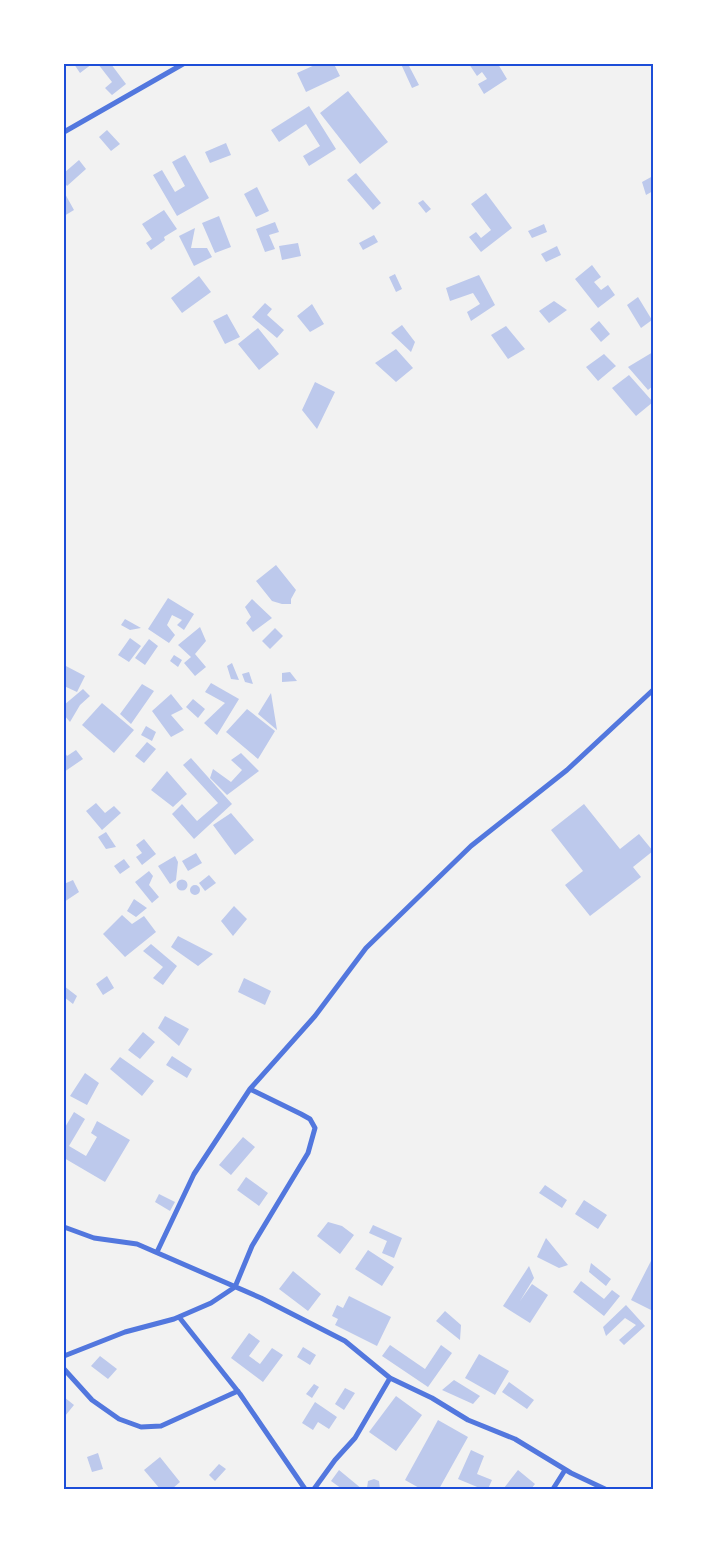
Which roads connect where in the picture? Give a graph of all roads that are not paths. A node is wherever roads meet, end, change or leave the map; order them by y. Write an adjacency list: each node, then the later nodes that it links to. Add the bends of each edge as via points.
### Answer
1 (183, 64): 2 (street)
2 (64, 132)
3 (653, 690): 4 (street, via 567,770 471,846 366,948 315,1016)
4 (250, 1089): 6 (street, via 194,1174); 7 (street, via 310,1119 315,1128 308,1153 252,1246)
5 (64, 1227): 6 (street, via 94,1238 137,1244)
6 (157, 1252): 7 (street)
7 (235, 1287): 8 (street, via 211,1303); 11 (street, via 345,1341)
8 (180, 1317): 9 (street, via 125,1332); 12 (street)
9 (64, 1356)
10 (64, 1369): 12 (street, via 99,1404 119,1419 141,1427 161,1426)
11 (390, 1378): 13 (street, via 468,1420 514,1439); 15 (street, via 355,1438)
12 (238, 1391): 14 (street)
13 (565, 1470): 16 (street); 17 (street)
14 (305, 1489)
15 (314, 1489)
16 (553, 1489)
17 (605, 1489)

